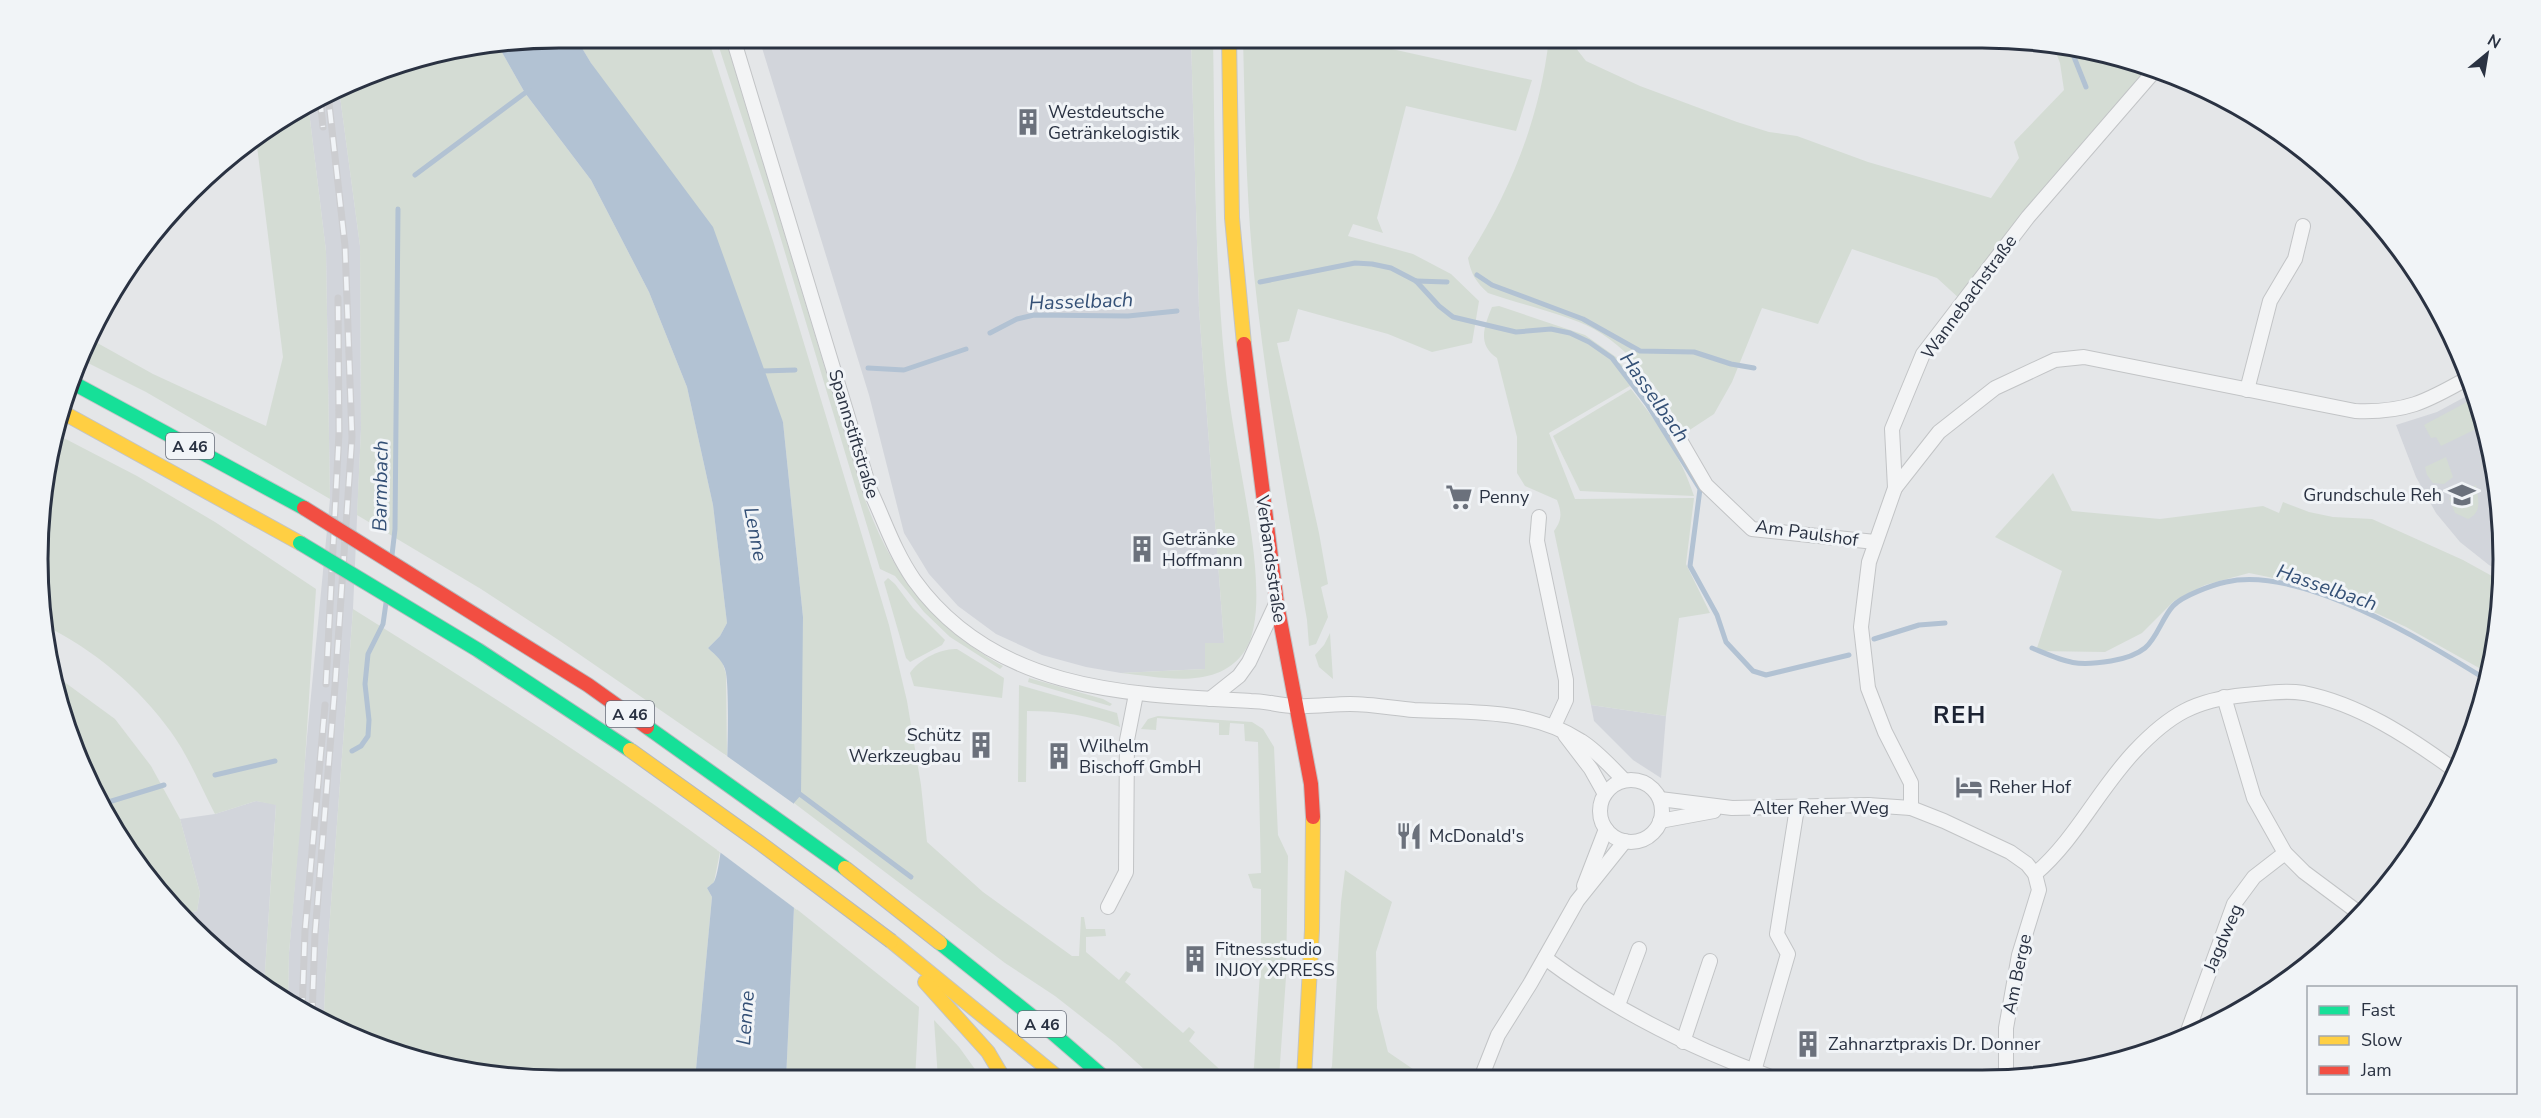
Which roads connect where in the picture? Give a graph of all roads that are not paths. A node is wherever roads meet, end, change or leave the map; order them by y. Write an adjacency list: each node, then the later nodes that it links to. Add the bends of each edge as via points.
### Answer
1 (736, 48): 14 (street, Spannstiftstraße, via 870,490 891,544 915,581 948,618 981,644 1047,675)
2 (1229, 48): 13 (main road, Verbandsstraße, via 1232,218 1248,384)
3 (2150, 76): 10 (street, Wannebachstraße, via 2028,217 1923,354 1892,429)
4 (2303, 226): 7 (street, via 2295,259 2270,301)
5 (2461, 382): 7 (street, via 2410,407 2384,412 2355,411)
6 (78, 386): 44 (main road, A 46, bridge, via 304,508 588,685 823,851)
7 (2247, 390): 10 (street, via 2084,357 2055,360 1995,388 1976,402 1939,432)
8 (69, 416): 34 (main road, A 46, bridge, via 300,543 538,688 712,808)
9 (1677, 435): 12 (street, Am Paulshof, via 1706,485 1752,529)
10 (1895, 488): 12 (street, Wannebachstraße)
11 (1539, 518): 18 (street, via 1537,541 1566,680 1566,700)
12 (1875, 542): 25 (street, Wannebachstraße, via 1864,590 1862,646 1868,688 1911,783)
13 (1277, 604): 16 (street, via 1249,662 1239,676); 17 (main road, Verbandsstraße)
14 (1136, 694): 16 (street, Spannstiftstraße); 32 (street, via 1127,740 1126,872)
15 (2224, 698): 19 (street, via 2284,692 2326,699 2383,723); 29 (street, via 2254,798); 30 (street, via 2204,701 2178,713 2135,751 2064,846)
16 (1210, 699): 17 (street, Spannstiftstraße)
17 (1294, 706): 18 (street, via 1352,704 1498,714 1536,719); 45 (main road, Verbandsstraße, via 1311,784 1313,827)
18 (1558, 729): 20 (street, via 1581,741); 21 (street, via 1592,769)
19 (2449, 766)
20 (1624, 780): 21 (street); 22 (street, via 1646,783)
21 (1605, 794): 27 (street, via 1600,818)
22 (1660, 799): 23 (street, Alter Reher Weg); 26 (street)
23 (1732, 808): 24 (street, Alter Reher Weg); 26 (street, Alter Reher Weg)
24 (1797, 808): 25 (street, Alter Reher Weg); 48 (street, via 1777,934 1788,954)
25 (1911, 808): 30 (street, Alter Reher Weg, via 2010,852)
26 (1660, 821): 28 (street, via 1646,837)
27 (1606, 829): 28 (street); 31 (street)
28 (1625, 841): 31 (street)
29 (2285, 853): 33 (street); 39 (street, Jagdweg, via 2254,877 2234,904)
30 (2035, 874): 41 (street, Am Berge, via 2039,890 2019,955 2006,1028)
31 (1577, 901): 36 (street)
32 (1108, 907)
33 (2354, 909)
34 (891, 941): 42 (main road, via 988,1052); 43 (main road, A 46)
35 (1639, 949): 38 (street)
36 (1545, 958): 38 (street); 46 (street, via 1498,1035)
37 (1710, 961): 40 (street)
38 (1617, 1005): 40 (street)
39 (2190, 1025)
40 (1683, 1042): 47 (street)
41 (2006, 1069)
42 (999, 1070)
43 (1049, 1070)
44 (1095, 1070)
45 (1304, 1070)
46 (1485, 1070)
47 (1752, 1070)
48 (1754, 1070)

